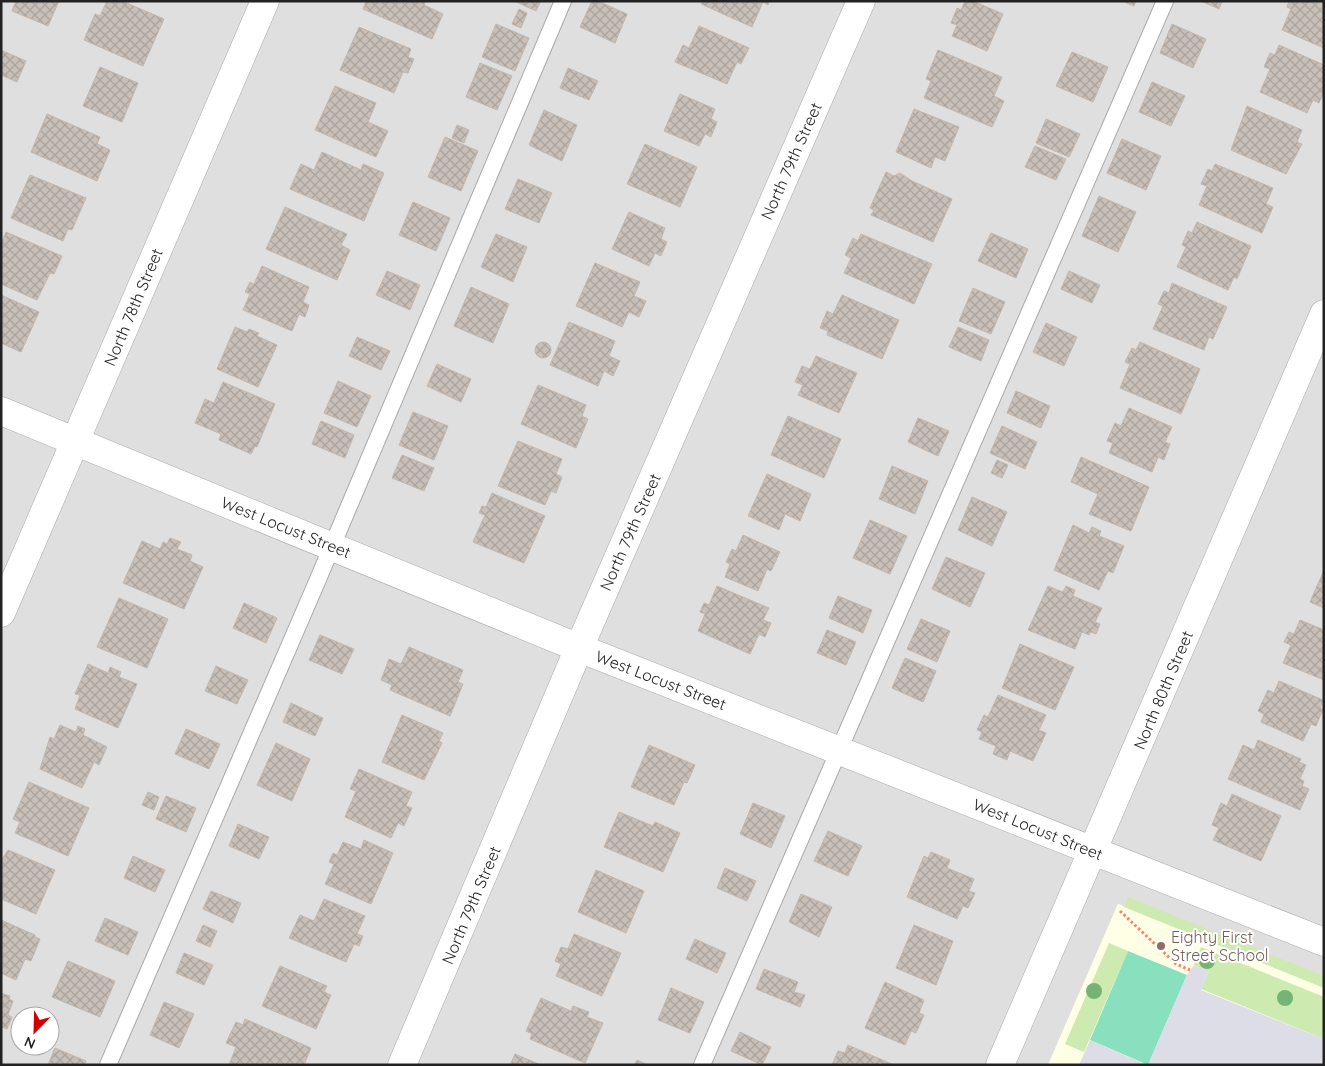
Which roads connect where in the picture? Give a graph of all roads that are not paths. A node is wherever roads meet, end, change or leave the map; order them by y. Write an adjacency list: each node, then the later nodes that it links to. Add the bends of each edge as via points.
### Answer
1 (265, 1): 7 (street, North 78th Street)
2 (563, 1): 8 (lane)
3 (861, 1): 10 (street, North 79th Street)
4 (1166, 1): 11 (lane)
5 (1324, 314): 12 (street, North 80th Street)
6 (1, 411): 7 (street, West Locust Street)
7 (75, 441): 8 (street, West Locust Street); 9 (street, North 78th Street)
8 (331, 546): 10 (street, West Locust Street); 14 (lane)
9 (1, 613)
10 (579, 648): 11 (street, West Locust Street); 15 (street, North 79th Street)
11 (838, 750): 12 (street, West Locust Street); 16 (lane)
12 (1093, 851): 13 (street, West Locust Street); 17 (street, North 80th Street)
13 (1324, 942)
14 (108, 1065)
15 (402, 1065)
16 (702, 1065)
17 (1000, 1065)

